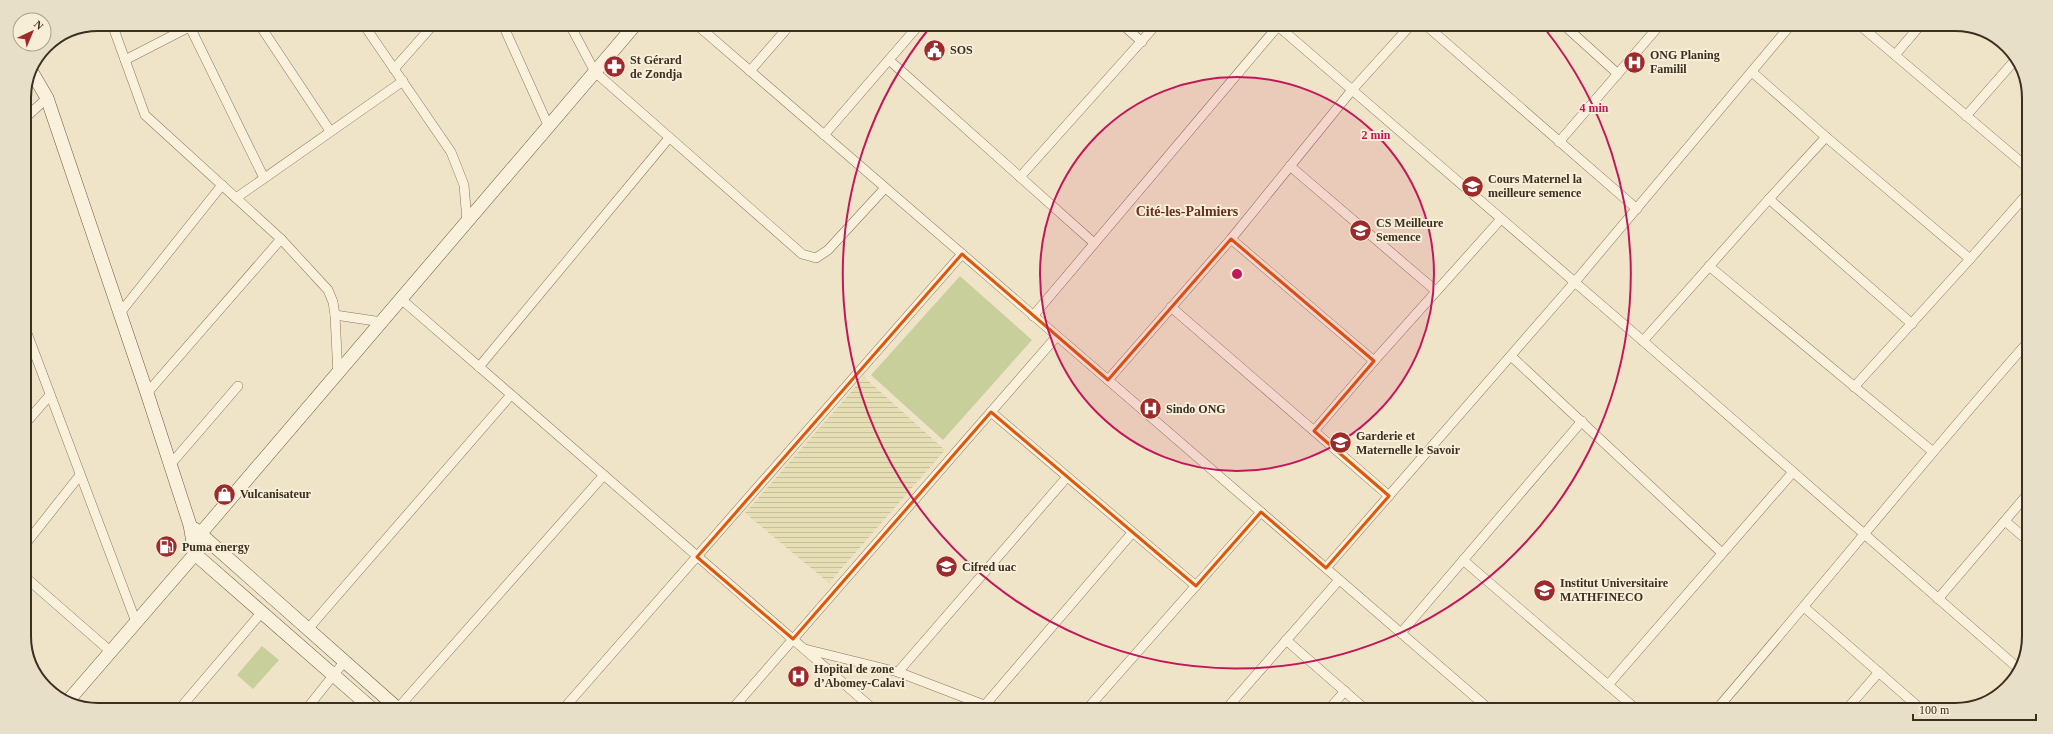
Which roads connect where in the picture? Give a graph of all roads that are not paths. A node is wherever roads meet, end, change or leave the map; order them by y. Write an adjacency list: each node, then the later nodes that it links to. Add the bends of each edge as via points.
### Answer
1 (115, 31): 26 (street)
2 (181, 31): 26 (street)
3 (196, 31): 49 (street)
4 (264, 31): 41 (street)
5 (369, 31): 29 (street)
6 (428, 31): 29 (street)
7 (506, 31): 40 (street)
8 (573, 31): 31 (street)
9 (630, 31): 31 (street)
10 (704, 31): 30 (street)
11 (785, 31): 30 (street)
12 (914, 31): 27 (street)
13 (1130, 31): 24 (street)
14 (1151, 31): 24 (street)
15 (1274, 31): 60 (street)
16 (1284, 31): 36 (street)
17 (1405, 31): 36 (street)
18 (1433, 31): 45 (street)
19 (1570, 31): 33 (street)
20 (1655, 31): 33 (street)
21 (1786, 31): 32 (street)
22 (1867, 31): 25 (street)
23 (1915, 31): 25 (street)
24 (1142, 42): 48 (street)
25 (1895, 55): 39 (street)
26 (125, 60): 50 (street, via 146,115)
27 (888, 60): 42 (street); 48 (street)
28 (2012, 63): 39 (street)
29 (394, 69): 35 (street)
30 (750, 71): 42 (street)
31 (595, 72): 40 (street); 43 (street)
32 (1752, 72): 44 (street); 55 (street)
33 (1618, 74): 45 (street)
34 (35, 77): 37 (street)
35 (403, 81): 41 (street); 57 (street, via 451,152 464,185)
36 (1352, 90): 47 (street); 56 (street)
37 (46, 98): 38 (street); 68 (street)
38 (31, 112)
39 (1966, 116): 46 (street)
40 (548, 126): 57 (street)
41 (330, 131): 49 (street)
42 (824, 135): 51 (street)
43 (669, 138): 51 (street, via 802,254 816,258 828,250); 79 (street)
44 (1826, 138): 53 (street); 62 (street)
45 (1560, 142): 55 (street)
46 (2022, 163)
47 (1290, 166): 59 (street); 65 (street)
48 (1020, 177): 60 (street)
49 (264, 178): 52 (street)
50 (222, 185): 52 (street); 68 (street)
51 (886, 188): 61 (street)
52 (236, 198): 58 (street)
53 (1769, 199): 63 (street); 72 (street)
54 (2022, 200): 62 (street)
55 (1637, 209): 64 (street)
56 (1501, 219): 64 (street); 65 (street)
57 (467, 221): 66 (street)
58 (281, 239): 69 (street, via 328,290); 84 (street)
59 (1231, 239): 67 (street); 78 (street)
60 (1094, 243): 70 (street)
61 (962, 254): 70 (street); 109 (street)
62 (1970, 259): 72 (street)
63 (1709, 266): 74 (street); 83 (street)
64 (1574, 283): 74 (street); 77 (street)
65 (1436, 291): 78 (street)
66 (401, 299): 71 (street); 79 (street)
67 (1171, 307): 81 (street); 90 (street)
68 (120, 313): 84 (street)
69 (335, 315): 71 (street); 80 (street)
70 (1033, 316): 73 (street)
71 (382, 322): 80 (street)
72 (1912, 324): 83 (street)
73 (1057, 336): 81 (street); 87 (street)
74 (1643, 341): 93 (street)
75 (31, 344): 85 (street)
76 (2022, 349): 91 (street)
77 (1511, 356): 89 (street); 97 (street)
78 (1374, 361): 90 (street)
79 (479, 367): 86 (street)
80 (338, 375): 103 (street)
81 (1108, 380): 99 (street)
82 (238, 386): 92 (street)
83 (1854, 387): 91 (street)
84 (147, 393): 92 (street)
85 (50, 395): 88 (street); 95 (street)
86 (511, 395): 94 (street); 119 (street)
87 (991, 412): 96 (street); 121 (street)
88 (31, 417)
89 (1582, 421): 107 (street); 110 (street)
90 (1314, 431): 97 (street)
91 (1932, 451): 104 (street)
92 (170, 465): 101 (street)
93 (1793, 472): 104 (street); 107 (street)
94 (604, 475): 109 (street); 137 (street)
95 (80, 476): 106 (street); 118 (street)
96 (1067, 477): 102 (street); 127 (street)
97 (1389, 496): 111 (street)
98 (2022, 501): 100 (street)
99 (1261, 512): 111 (street); 114 (street)
100 (2005, 521): 105 (street); 115 (street)
101 (190, 525): 103 (street); 108 (street)
102 (1132, 532): 114 (street); 142 (street)
103 (201, 534): 108 (street); 119 (street)
104 (1864, 535): 115 (street); 116 (street)
105 (2022, 536)
106 (31, 537)
107 (1722, 553): 130 (street)
108 (195, 554): 117 (street); 118 (street)
109 (697, 556): 121 (street); 138 (street)
110 (1463, 560): 120 (street); 130 (street)
111 (1326, 568): 112 (street)
112 (1339, 580): 120 (street); 122 (street)
113 (31, 582): 124 (street)
114 (1196, 586): 143 (street)
115 (1938, 599): 126 (street)
116 (1804, 607): 128 (street); 149 (street)
117 (262, 612): 129 (street); 133 (street)
118 (136, 622): 124 (street)
119 (308, 628): 125 (street)
120 (1401, 633): 147 (street)
121 (793, 639): 123 (street); 139 (street)
122 (1286, 640): 131 (street); 144 (street)
123 (804, 649): 127 (street); 140 (street)
124 (110, 651): 132 (street)
125 (344, 662): 129 (street); 136 (street)
126 (2015, 665)
127 (898, 672): 141 (street)
128 (1879, 672): 150 (street); 151 (street)
129 (334, 675): 134 (street); 135 (street)
130 (1608, 685): 148 (street)
131 (1345, 691): 145 (street); 146 (street)
132 (72, 697)
133 (185, 703)
134 (311, 703)
135 (366, 703)
136 (391, 703)
137 (403, 703)
138 (568, 703)
139 (738, 703)
140 (866, 703)
141 (978, 703)
142 (991, 703)
143 (1092, 703)
144 (1231, 703)
145 (1334, 703)
146 (1358, 703)
147 (1482, 703)
148 (1629, 703)
149 (1722, 703)
150 (1852, 703)
151 (1914, 703)

